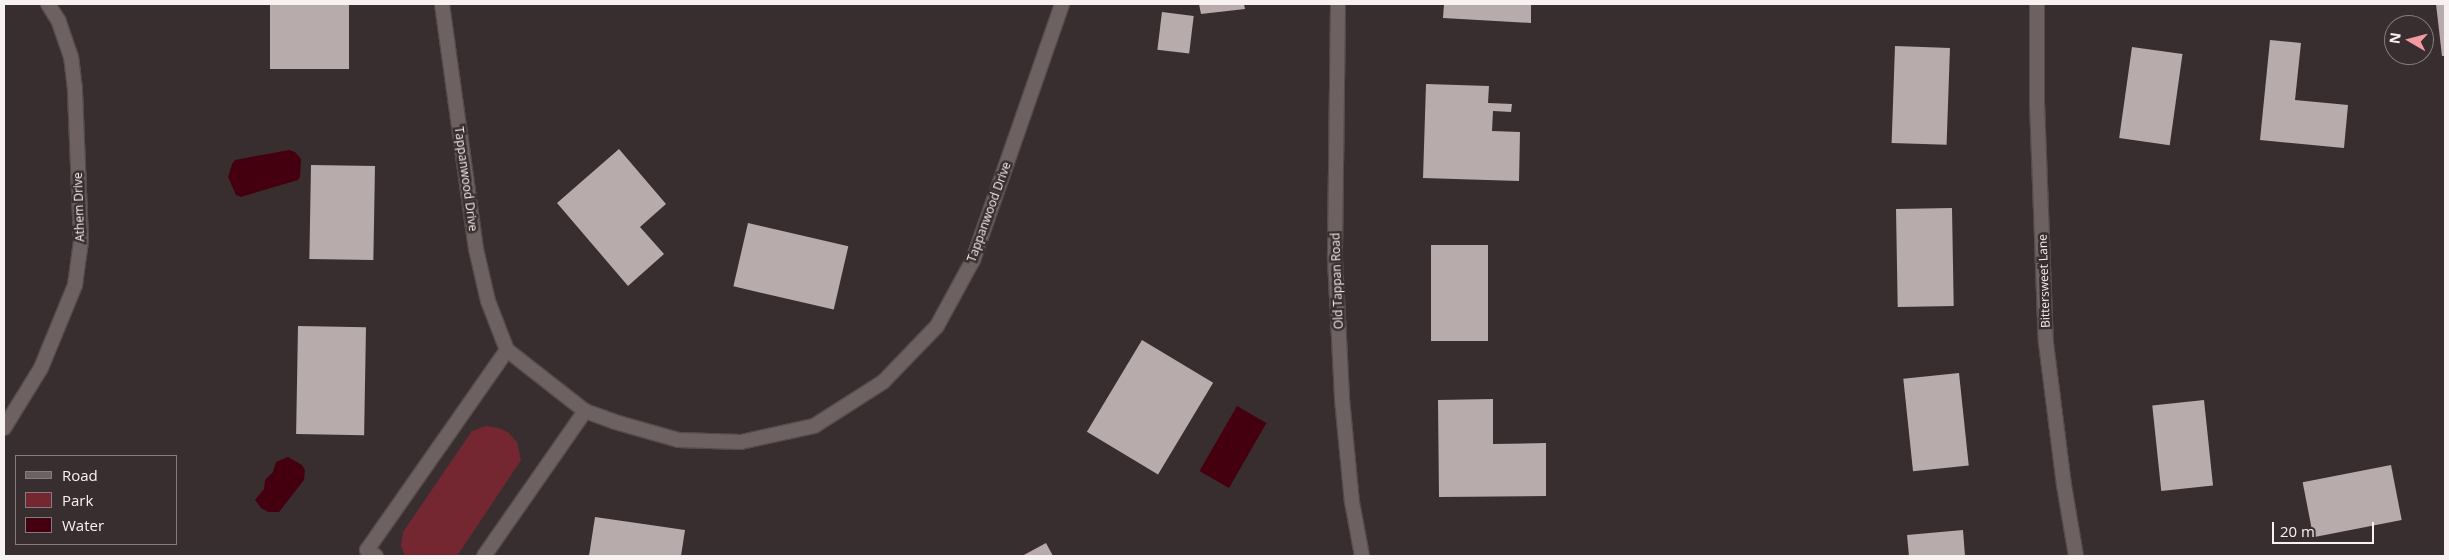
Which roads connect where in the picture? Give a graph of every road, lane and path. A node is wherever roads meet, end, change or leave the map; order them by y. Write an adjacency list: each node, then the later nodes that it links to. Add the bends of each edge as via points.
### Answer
1 (48, 4): 8 (street, Athem Drive, via 58,20 71,57 81,241 75,284 44,360)
2 (442, 4): 6 (street, Tappanwood Drive, via 476,249 488,301)
3 (1062, 4): 7 (street, Tappanwood Drive, via 973,260 937,326 883,382 814,426 741,442 678,440)
4 (1338, 4): 11 (street, Old Tappan Road, via 1336,268 1342,399 1352,502)
5 (2037, 4): 12 (street, Bittersweet Lane, via 2037,102 2046,343)
6 (507, 350): 7 (street, Tappanwood Drive); 9 (street, via 367,550)
7 (585, 411): 10 (street)
8 (4, 428)
9 (376, 556)
10 (484, 556)
11 (1362, 556)
12 (2076, 556)

